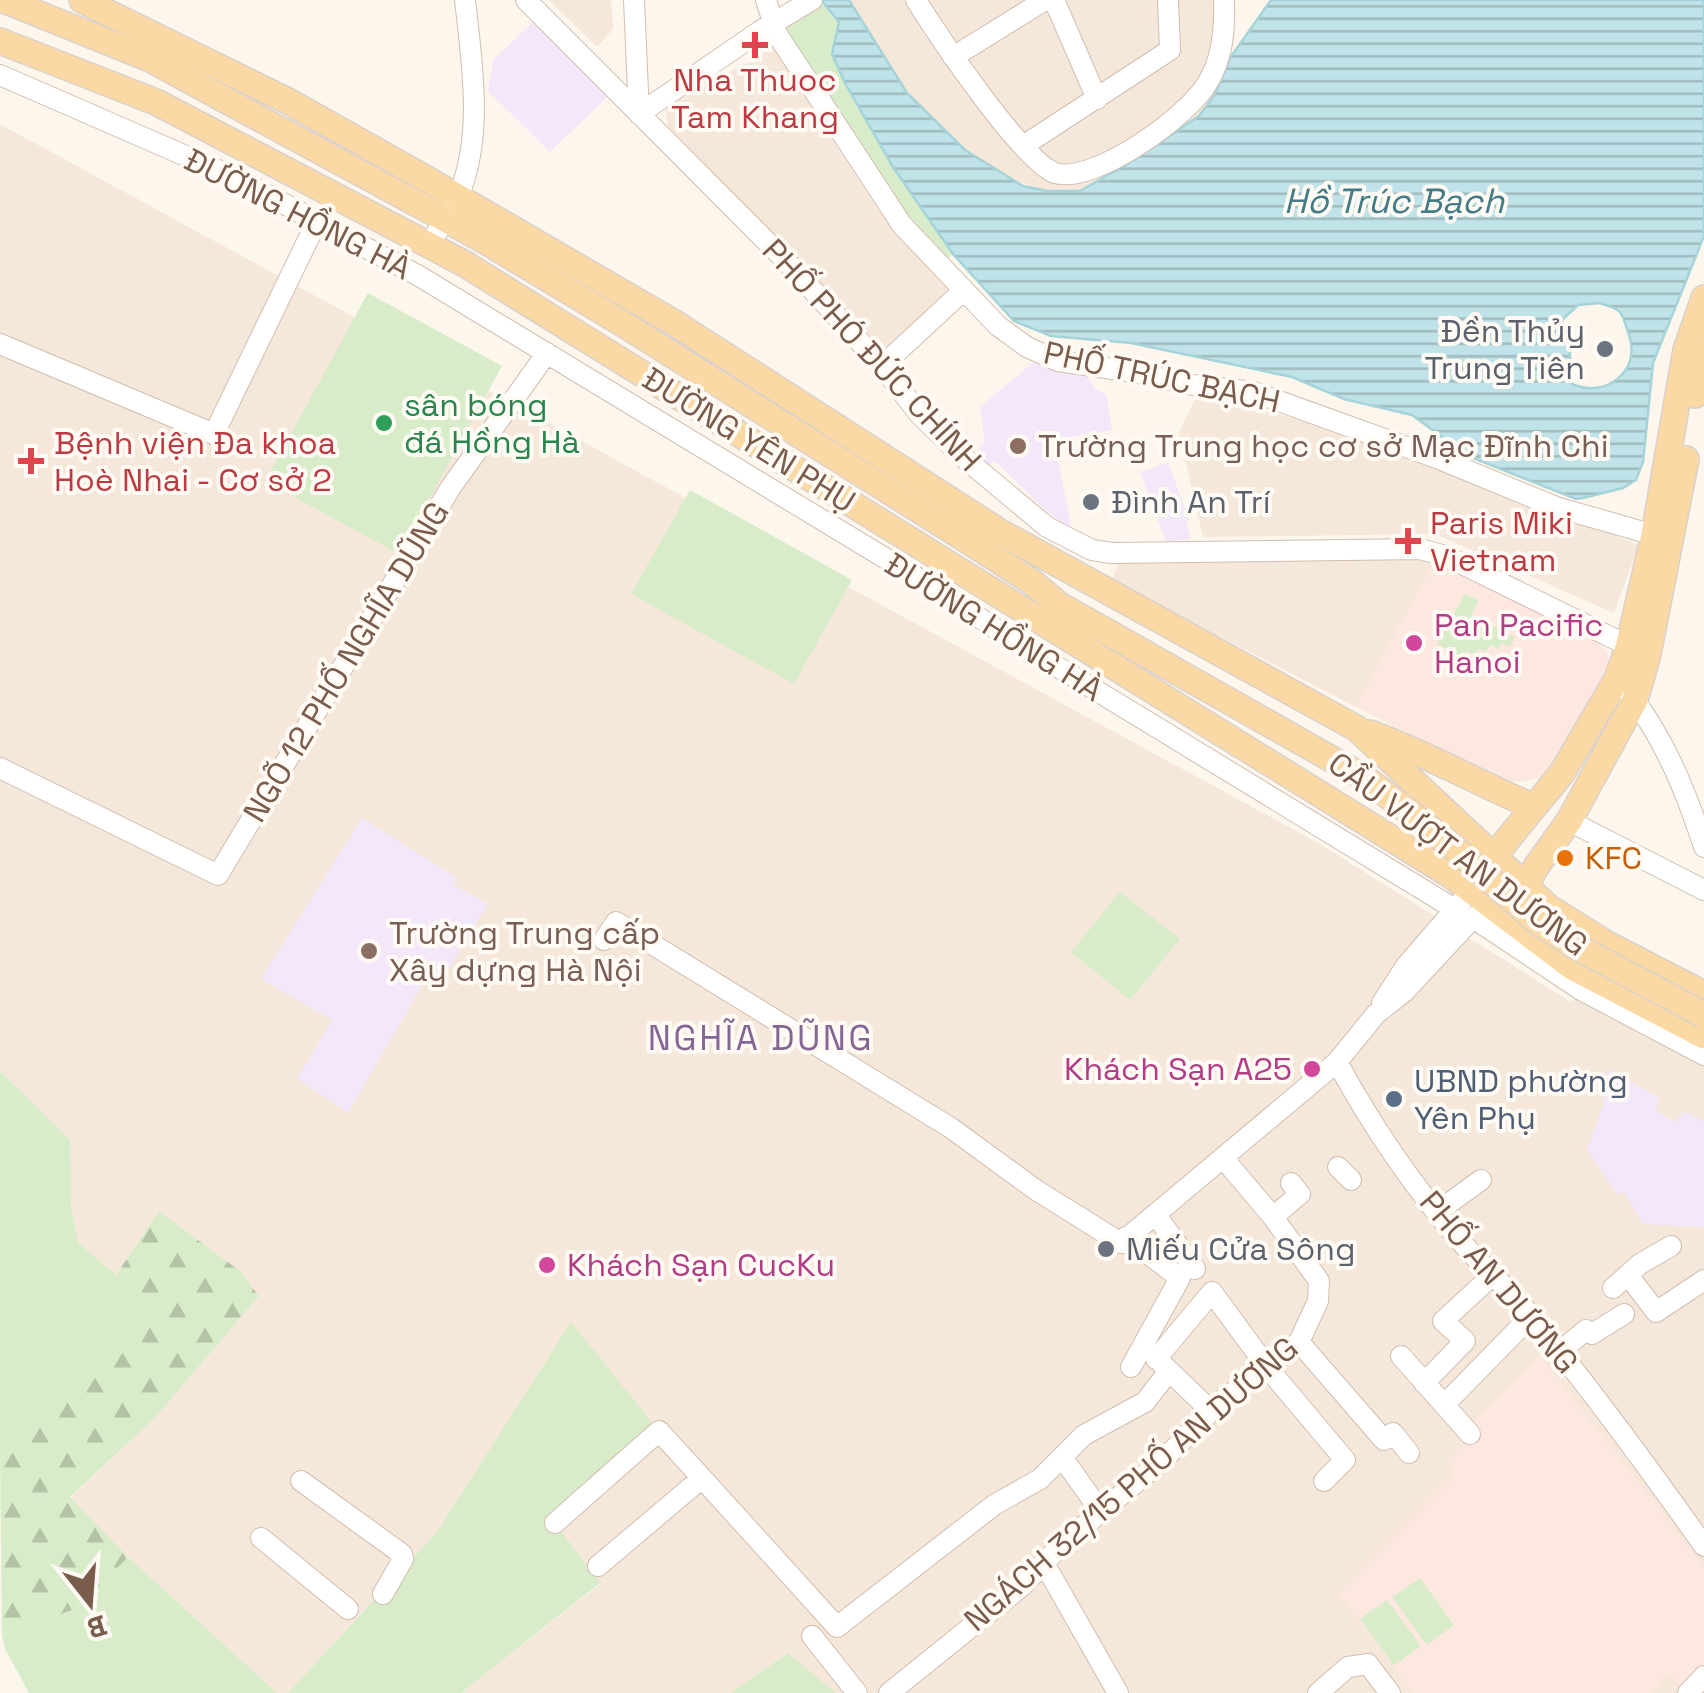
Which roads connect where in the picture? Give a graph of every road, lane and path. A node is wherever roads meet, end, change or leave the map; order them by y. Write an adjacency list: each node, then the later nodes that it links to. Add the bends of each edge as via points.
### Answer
1 (4, 0): 20 (main road, ĐƯỜNG YÊN PHỤ, via 150,60)
2 (82, 0): 20 (main road, ĐƯỜNG YÊN PHỤ, via 270,92)
3 (465, 0): 20 (street, via 472,143)
4 (526, 0): 18 (street, PHỐ PHÓ ĐỨC CHÍNH)
5 (634, 0): 18 (street)
6 (766, 0): 13 (street, PHỐ TRÚC BẠCH)
7 (812, 0): 13 (street)
8 (916, 0): 15 (street)
9 (1045, 0): 15 (street)
10 (1054, 0): 17 (street)
11 (1168, 0): 17 (street, via 1170,50)
12 (1224, 0): 19 (street, via 1219,59 1188,109 1081,173 1056,173)
13 (772, 24): 18 (street); 24 (street, PHỐ TRÚC BẠCH, via 902,225)
14 (0, 41): 22 (main road, ĐƯỜNG YÊN PHỤ, via 156,102)
15 (952, 57): 19 (street)
16 (0, 75): 21 (street, ĐƯỜNG HỒNG HÀ, via 234,177)
17 (1097, 99): 19 (street)
18 (640, 114): 29 (street, PHỐ PHÓ ĐỨC CHÍNH)
19 (1022, 146)
20 (452, 208): 22 (street); 23 (main road, ĐƯỜNG YÊN PHỤ)
21 (317, 221): 26 (street, via 214,434); 28 (street, ĐƯỜNG HỒNG HÀ)
22 (430, 244): 31 (main road, ĐƯỜNG YÊN PHỤ)
23 (582, 284): 32 (main road, ĐƯỜNG YÊN PHỤ); 37 (main road, ĐƯỜNG YÊN PHỤ, via 844,429 1000,532)
24 (964, 290): 29 (street); 30 (street, PHỐ TRÚC BẠCH, via 998,326 1043,356 1254,392 1556,507)
25 (1704, 298): 30 (main road, via 1686,350)
26 (0, 344)
27 (1704, 351): 34 (main road)
28 (547, 353): 38 (street, NGÕ 12 PHỐ NGHĨA DŨNG, via 451,487 218,875); 47 (street, ĐƯỜNG HỒNG HÀ)
29 (882, 366): 34 (street, PHỐ PHÓ ĐỨC CHÍNH, via 963,457 1046,527 1092,550 1420,549)
30 (1654, 534): 34 (main road)
31 (994, 589): 32 (main road); 41 (main road, ĐƯỜNG YÊN PHỤ)
32 (1060, 606): 33 (main road, ĐƯỜNG YÊN PHỤ)
33 (1109, 633): 52 (main road, CẦU VƯỢT AN DƯƠNG, bridge, via 1366,778 1538,922)
34 (1638, 651): 35 (main road); 36 (main road)
35 (1617, 679): 36 (street); 40 (main road)
36 (1635, 700): 42 (main road); 43 (street, via 1689,801)
37 (1356, 728): 39 (main road, ĐƯỜNG YÊN PHỤ); 40 (main road, via 1425,753)
38 (0, 768)
39 (1416, 781): 41 (main road, via 1408,804 1399,809); 44 (main road, ĐƯỜNG YÊN PHỤ)
40 (1534, 807): 44 (main road)
41 (1354, 814): 47 (main road, ĐƯỜNG YÊN PHỤ)
42 (1570, 821): 45 (main road); 46 (street)
43 (1704, 847)
44 (1493, 857): 45 (main road, ĐƯỜNG YÊN PHỤ); 47 (street)
45 (1525, 887): 47 (street); 49 (main road, ĐƯỜNG YÊN PHỤ)
46 (1704, 890)
47 (1472, 905): 50 (main road, ĐƯỜNG YÊN PHỤ); 54 (street, ĐƯỜNG HỒNG HÀ, via 1581,990); 55 (street)
48 (610, 931): 62 (street, via 951,1128 1089,1226 1121,1242)
49 (1607, 944): 50 (main road); 51 (main road, ĐƯỜNG YÊN PHỤ)
50 (1591, 977): 53 (main road, ĐƯỜNG YÊN PHỤ)
51 (1704, 994)
52 (1704, 1016)
53 (1704, 1036)
54 (1704, 1055)
55 (1338, 1062): 56 (street); 59 (street, PHỐ AN DƯƠNG, via 1376,1130)
56 (1224, 1158): 60 (street); 61 (street, NGÁCH 32/15 PHỐ AN DƯƠNG)
57 (1481, 1180): 59 (street)
58 (1291, 1183): 61 (street, via 1300,1194)
59 (1437, 1212): 65 (street, PHỐ AN DƯƠNG)
60 (1155, 1214): 62 (street); 64 (street)
61 (1273, 1217): 69 (street, NGÁCH 32/15 PHỐ AN DƯƠNG, via 1319,1281 1318,1301)
62 (1126, 1237): 72 (street, via 1180,1278)
63 (1671, 1246): 67 (street)
64 (1194, 1269)
65 (1494, 1274): 68 (street, PHỐ AN DƯƠNG); 75 (street, via 1444,1322 1464,1341)
66 (1704, 1280): 67 (street, via 1656,1312)
67 (1624, 1293): 70 (street, via 1592,1334 1586,1330)
68 (1531, 1316): 70 (street, PHỐ AN DƯƠNG); 76 (street)
69 (1299, 1342): 74 (street, NGÁCH 32/15 PHỐ AN DƯƠNG); 79 (street, via 1384,1440 1392,1433)
70 (1559, 1352): 87 (street, PHỐ AN DƯƠNG)
71 (1401, 1356): 75 (street)
72 (1156, 1359): 73 (street); 74 (street, via 1212,1292); 77 (street); 80 (street, via 1145,1402 1084,1435)
73 (1131, 1367)
74 (1267, 1367): 77 (street, NGÁCH 32/15 PHỐ AN DƯƠNG); 82 (street, via 1345,1460)
75 (1424, 1383): 76 (street)
76 (1444, 1404): 78 (street)
77 (1211, 1411): 84 (street, NGÁCH 32/15 PHỐ AN DƯƠNG)
78 (1470, 1434)
79 (1410, 1453)
80 (1062, 1457): 81 (street, via 838,1626); 84 (street)
81 (702, 1478): 85 (street, via 659,1431); 89 (street)
82 (1324, 1480)
83 (301, 1481): 90 (street, via 402,1554)
84 (1100, 1512): 88 (street, NGÁCH 32/15 PHỐ AN DƯƠNG)
85 (555, 1523)
86 (261, 1538): 91 (street)
87 (1704, 1546)
88 (1044, 1563): 95 (street, NGÁCH 32/15 PHỐ AN DƯƠNG); 96 (street)
89 (598, 1566)
90 (383, 1594)
91 (348, 1609)
92 (812, 1636): 94 (street)
93 (1704, 1676): 99 (street)
94 (857, 1693)
95 (889, 1693)
96 (1118, 1693)
97 (1318, 1693): 98 (street, via 1348,1667 1368,1664)
98 (1390, 1693)
99 (1688, 1693)

